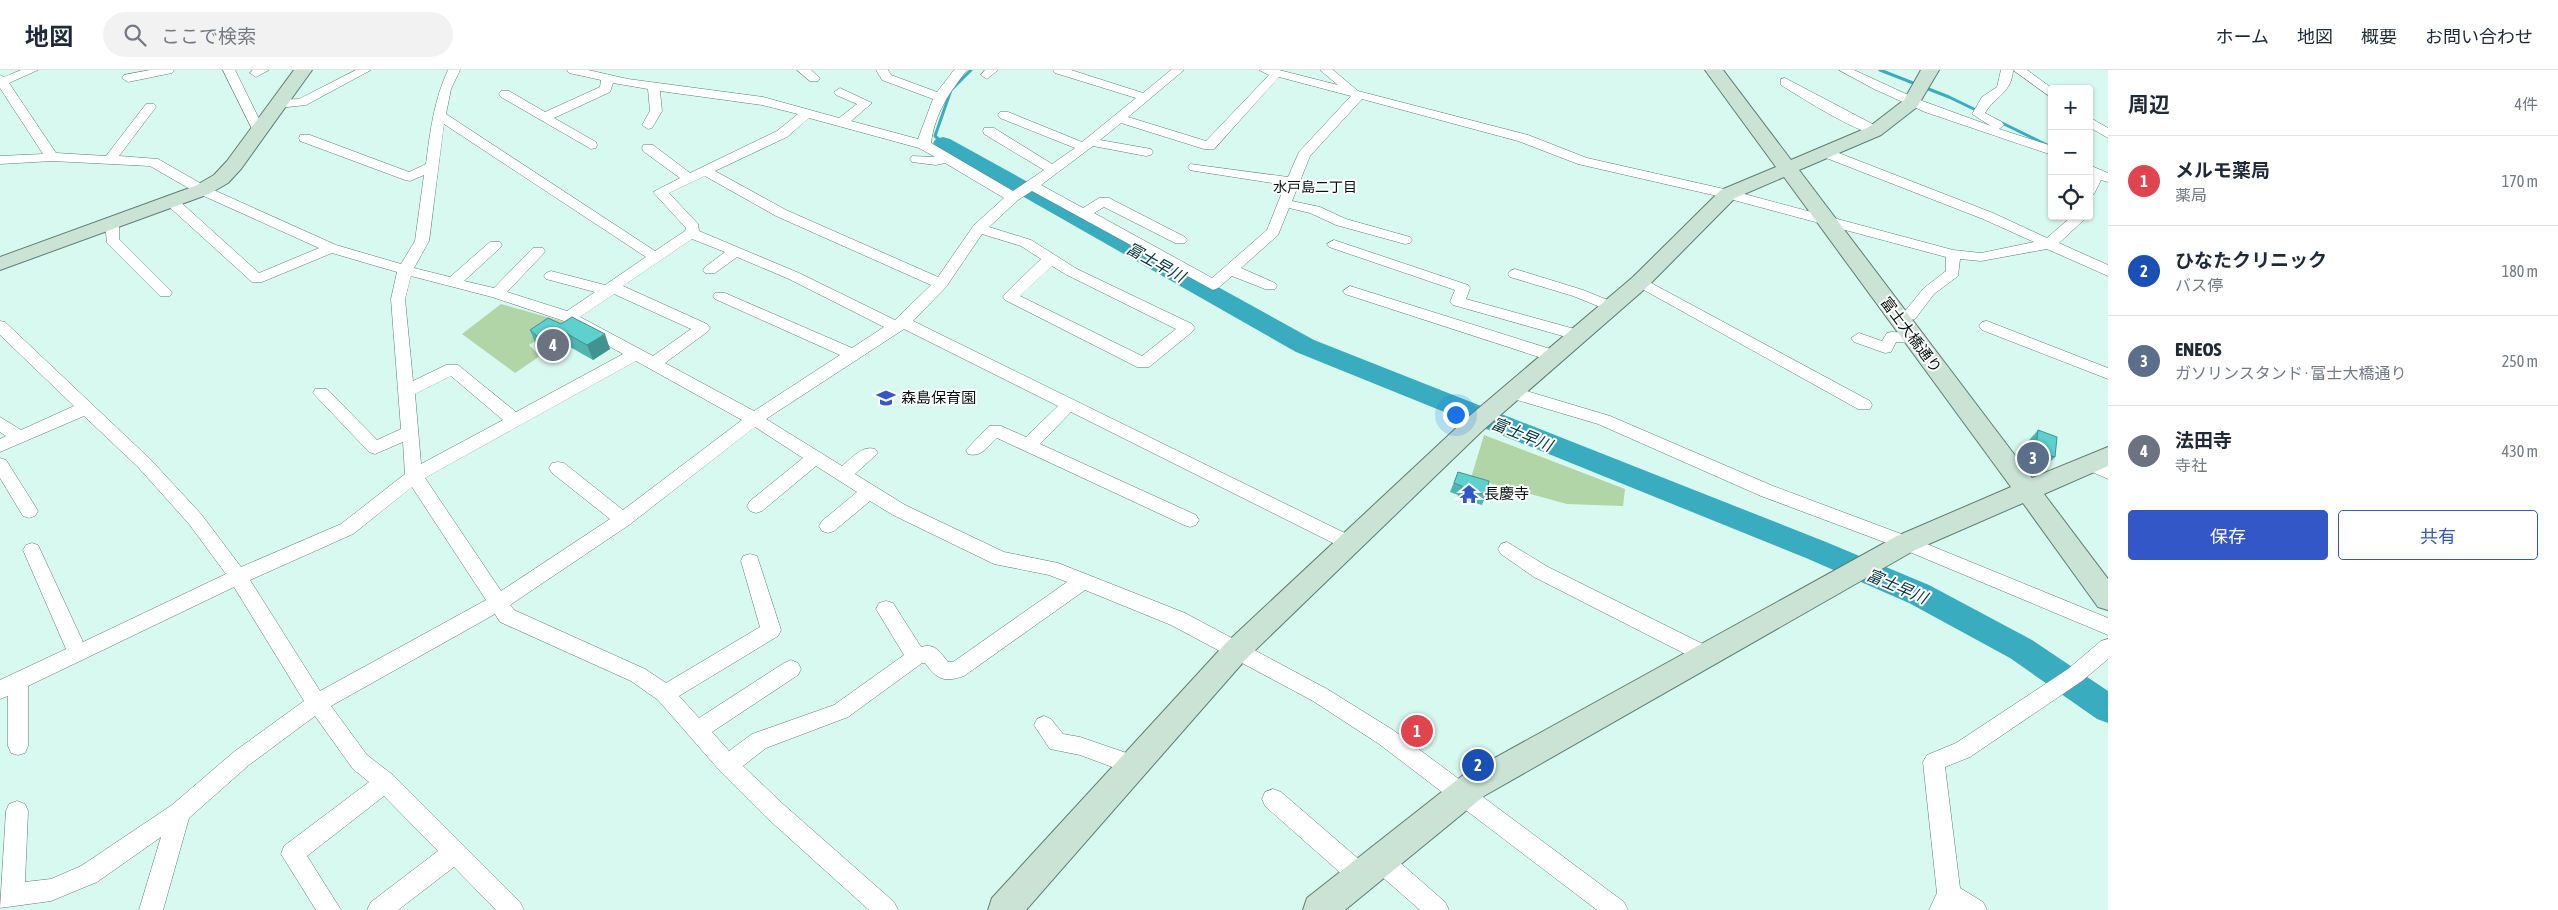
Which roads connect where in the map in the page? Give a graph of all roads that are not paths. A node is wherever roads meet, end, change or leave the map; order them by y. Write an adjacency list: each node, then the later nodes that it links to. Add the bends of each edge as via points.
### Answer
1 (32, 70): 24 (street)
2 (168, 70): 21 (street)
3 (230, 70): 44 (street)
4 (303, 70): 34 (street)
5 (366, 70): 34 (street, via 302,102)
6 (454, 70): 37 (street, via 445,89)
7 (577, 70): 22 (street)
8 (803, 70): 23 (street)
9 (882, 70): 32 (street, via 886,77)
10 (961, 70): 32 (street)
11 (1059, 70): 31 (street)
12 (1158, 70): 19 (street)
13 (1326, 70): 30 (street)
14 (1714, 70): 64 (street, 富士大橋通り)
15 (1845, 70): 33 (street)
16 (1930, 70): 33 (street)
17 (2007, 70): 49 (street, via 2007,82 1997,97 1986,100 1978,114)
18 (2019, 70): 27 (street)
19 (1175, 72): 31 (street)
20 (1271, 72): 30 (street); 40 (street, via 1209,146)
21 (128, 78)
22 (607, 78): 26 (street); 39 (street, via 606,89)
23 (814, 78)
24 (1, 81): 57 (street)
25 (1785, 82): 46 (street)
26 (654, 87): 36 (street, via 762,101); 43 (street, via 656,111)
27 (2048, 91)
28 (840, 92): 41 (street, via 866,103)
29 (505, 94): 39 (street)
30 (1358, 96): 68 (street, via 1304,155); 71 (street, via 1523,138 1583,161)
31 (1144, 97): 40 (street)
32 (941, 98): 51 (street, via 925,134)
33 (1911, 103): 46 (street); 49 (street, via 1983,128)
34 (278, 104): 44 (street)
35 (150, 107): 61 (street)
36 (806, 114): 41 (street); 66 (street, via 782,134)
37 (439, 115): 62 (street); 90 (street)
38 (1004, 115): 50 (street)
39 (546, 117): 52 (street)
40 (1119, 118): 50 (street)
41 (841, 123): 51 (street)
42 (2093, 124): 47 (street)
43 (648, 125)
44 (258, 130): 70 (street, via 221,179)
45 (989, 131): 65 (street)
46 (1875, 131): 56 (street)
47 (2108, 134)
48 (305, 138): 62 (street, via 410,177)
49 (2028, 139): 54 (street)
50 (1087, 144): 55 (street); 65 (street)
51 (924, 145): 58 (street)
52 (591, 146)
53 (648, 148): 67 (street)
54 (2048, 149)
55 (1146, 152)
56 (1826, 153): 64 (street); 84 (street, via 1988,216)
57 (52, 157): 60 (street); 61 (street)
58 (947, 158): 59 (street, via 936,161); 72 (street)
59 (917, 159)
60 (0, 160)
61 (110, 160): 70 (street, via 153,162)
62 (431, 167): 93 (street, via 422,241)
63 (1195, 167): 68 (street)
64 (1786, 168): 71 (street); 77 (street, 富士大橋通り)
65 (1053, 170): 69 (street)
66 (707, 172): 67 (street); 101 (street, via 781,213)
67 (689, 179): 80 (street, via 660,192 694,227)
68 (1292, 182): 74 (street)
69 (1032, 185): 72 (street); 75 (street)
70 (202, 190): 73 (street); 86 (street)
71 (1728, 194): 77 (street); 100 (street)
72 (1013, 196): 79 (street)
73 (171, 201): 78 (street); 86 (street, via 257,279)
74 (1285, 202): 82 (street); 95 (street, via 1273,232)
75 (1083, 214): 81 (street, via 1104,201); 95 (street, via 1213,285)
76 (2077, 220): 84 (street)
77 (1825, 221): 89 (street); 110 (street, 富士大橋通り)
78 (112, 223): 92 (street); 105 (street, via 112,240)
79 (979, 228): 91 (street, via 1026,243); 101 (street)
80 (690, 233): 88 (street); 90 (street)
81 (1180, 240)
82 (1405, 240)
83 (1334, 244): 114 (street, via 1463,288 1458,302)
84 (2049, 244): 89 (street, via 1981,257); 96 (street)
85 (495, 245): 99 (street)
86 (331, 248): 93 (street)
87 (538, 251): 106 (street)
88 (735, 252): 94 (street); 111 (street)
89 (1953, 254): 110 (street, via 1954,272 1929,291 1910,315)
90 (655, 257): 103 (street)
91 (1050, 258): 91 (street, via 1010,297 1142,363 1187,328)
92 (0, 264)
93 (405, 270): 99 (street); 122 (street, via 398,299)
94 (710, 270)
95 (1232, 270): 102 (street)
96 (2108, 272)
97 (1515, 274): 108 (street)
98 (551, 276): 103 (street)
99 (453, 282): 106 (street)
100 (1640, 282): 108 (street); 126 (street)
101 (942, 284): 111 (street)
102 (1270, 286)
103 (610, 289): 109 (street); 120 (street, via 702,328)
104 (1350, 291): 119 (street)
105 (165, 293)
106 (497, 294): 109 (street)
107 (720, 296): 118 (street)
108 (1610, 306): 114 (street)
109 (568, 317): 117 (street)
110 (1898, 318): 116 (street, 富士大橋通り)
111 (899, 324): 118 (street); 125 (street)
112 (0, 326): 127 (street)
113 (1987, 326): 121 (street)
114 (1576, 336): 119 (street)
115 (1859, 338): 116 (street, via 1885,348 1892,337)
116 (1914, 338): 143 (street, 富士大橋通り)
117 (635, 354): 120 (street); 129 (street)
118 (851, 354): 128 (street)
119 (1554, 356): 124 (street)
120 (653, 364): 128 (street)
121 (2108, 374)
122 (406, 392): 129 (street, via 452,369); 131 (street)
123 (321, 393): 131 (street, via 375,448)
124 (1513, 393): 150 (street); 151 (street, via 1604,420 1767,491)
125 (1070, 404): 134 (street); 150 (street)
126 (1864, 405)
127 (86, 408): 132 (street); 155 (street, via 144,463 195,519)
128 (754, 419): 137 (street); 147 (street)
129 (514, 420): 142 (street)
130 (0, 423): 132 (street)
131 (410, 432): 142 (street)
132 (20, 438): 133 (street)
133 (0, 446)
134 (1028, 446): 135 (street, via 995,430); 148 (street)
135 (974, 450)
136 (868, 453): 141 (street)
137 (815, 457): 141 (street); 145 (street)
138 (0, 464): 146 (street)
139 (2102, 465): 143 (street)
140 (558, 468): 147 (street)
141 (843, 475): 144 (street)
142 (414, 476): 155 (street, via 347,530); 158 (street)
143 (2027, 491): 151 (street); 157 (street, 富士大橋通り)
144 (869, 492): 149 (street); 156 (street, via 1001,559 1051,568)
145 (756, 506)
146 (29, 511)
147 (623, 520): 158 (street)
148 (1190, 520)
149 (828, 526)
150 (1351, 544): 162 (street)
151 (1906, 544): 160 (street); 164 (street)
152 (1507, 549): 164 (street, via 1541,572)
153 (32, 550): 163 (street)
154 (750, 562): 168 (street, via 772,630)
155 (238, 578): 163 (street); 169 (street)
156 (1082, 582): 162 (street, via 1178,619); 165 (street, via 957,670 943,672 929,653)
157 (2108, 599)
158 (499, 602): 168 (street, via 507,616 638,676); 169 (street)
159 (886, 609): 165 (street)
160 (2108, 626)
161 (2108, 647): 183 (street, via 2067,680 1963,750 1934,762)
162 (1236, 651): 174 (street); 176 (street, via 1320,695 1386,737)
163 (78, 653): 167 (street)
164 (1706, 655): 176 (street)
165 (916, 657): 173 (street, via 842,711 759,741)
166 (792, 669): 171 (street)
167 (9, 685): 172 (street)
168 (665, 694): 171 (street)
169 (317, 703): 175 (street, via 360,762); 179 (street, via 242,758)
170 (1044, 725): 174 (street, via 1058,742 1080,746)
171 (697, 730): 173 (street)
172 (18, 746)
173 (728, 765): 188 (street)
174 (1134, 765): 189 (street)
175 (385, 782): 180 (street); 185 (street, via 292,854)
176 (1461, 794): 181 (street); 192 (street)
177 (1273, 799): 181 (street)
178 (17, 811): 182 (street)
179 (180, 812): 182 (street, via 88,874 51,890); 184 (street)
180 (455, 852): 186 (street); 187 (street)
181 (1370, 868): 190 (street); 191 (street)
182 (7, 896)
183 (1945, 902): 193 (street)
184 (150, 910)
185 (329, 910)
186 (379, 910)
187 (512, 910)
188 (886, 910)
189 (1004, 910)
190 (1319, 910)
191 (1438, 910)
192 (1616, 910)
193 (1975, 910)

